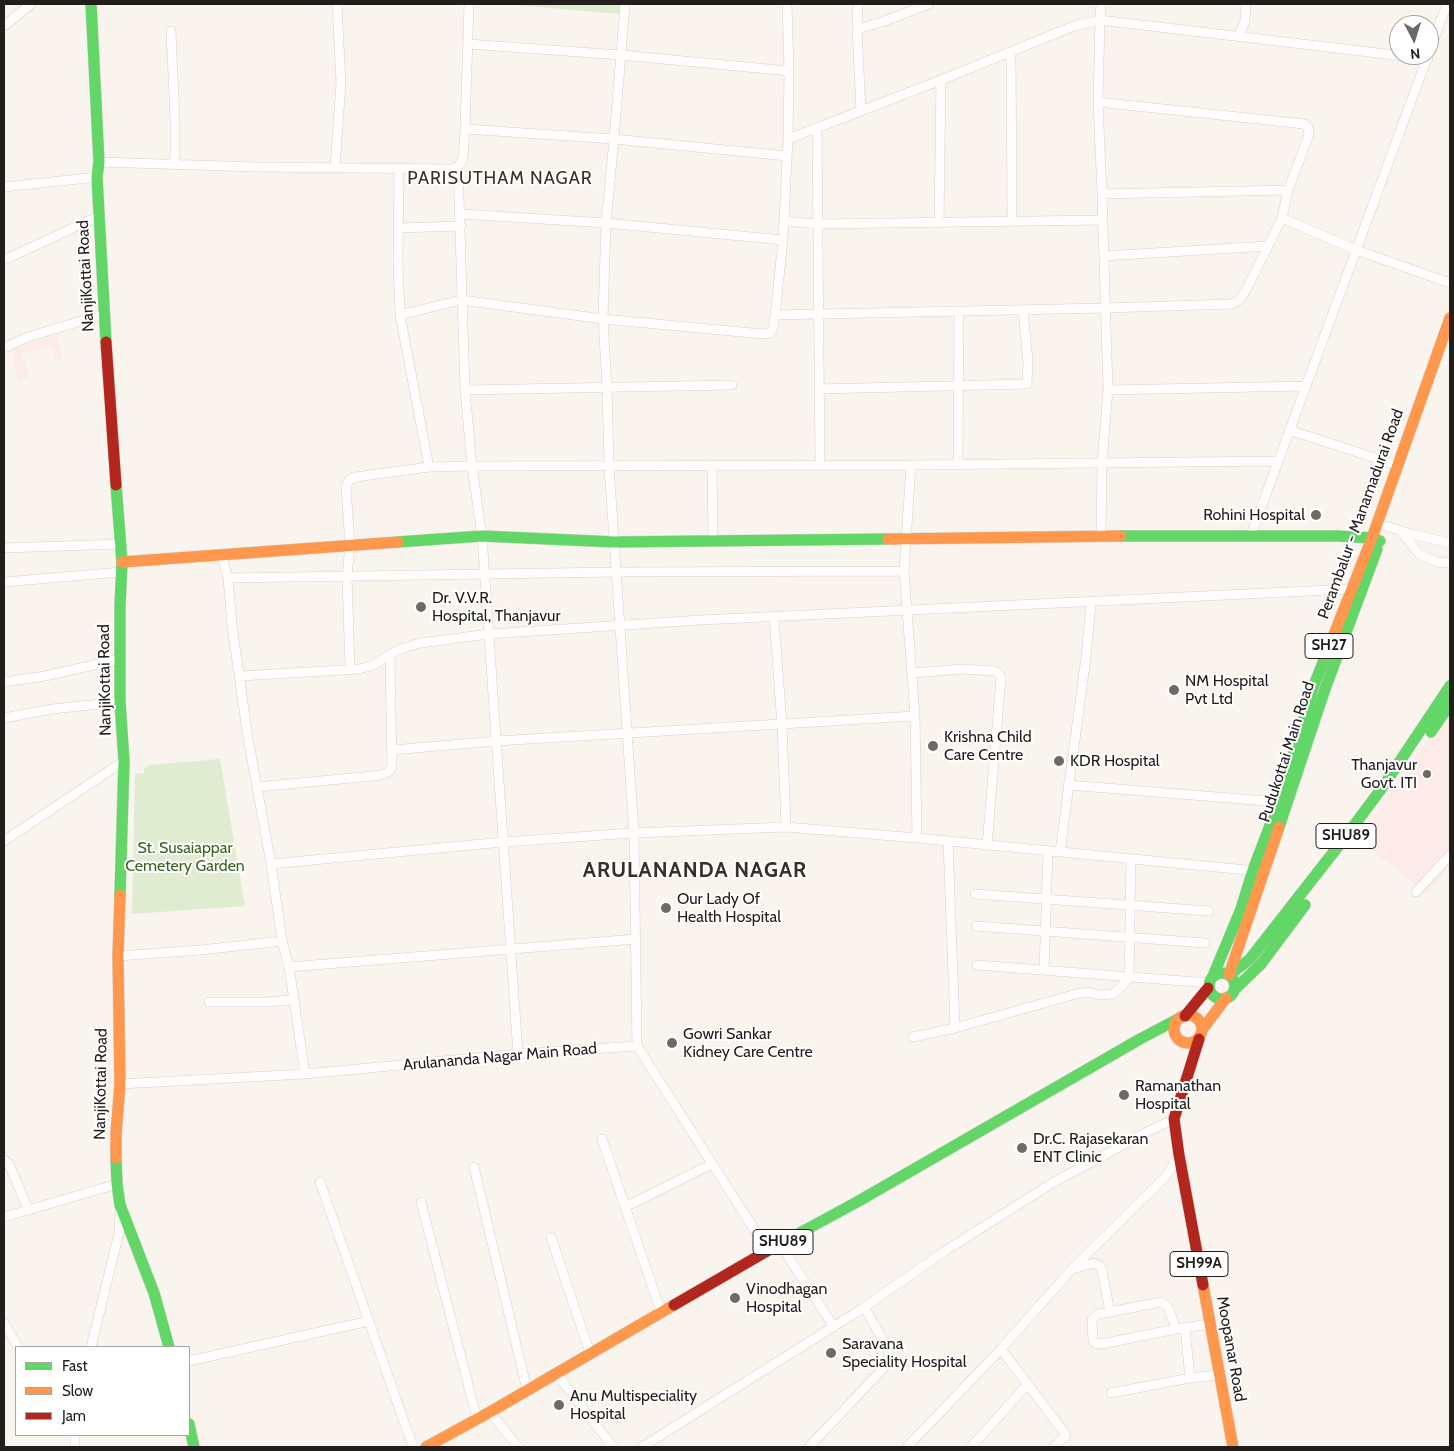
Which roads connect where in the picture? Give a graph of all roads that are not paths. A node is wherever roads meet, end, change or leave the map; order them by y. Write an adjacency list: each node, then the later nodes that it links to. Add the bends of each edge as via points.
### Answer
1 (31, 4): 13 (street)
2 (91, 4): 32 (main road, NanjiKottai Road)
3 (337, 4): 34 (street, via 341,84)
4 (469, 4): 18 (street)
5 (625, 4): 21 (street)
6 (787, 4): 23 (street)
7 (858, 4): 15 (street)
8 (929, 4): 15 (street)
9 (1101, 4): 12 (street)
10 (1246, 4): 17 (street, via 1245,21)
11 (1447, 4): 14 (street)
12 (1100, 20): 17 (street); 19 (street, via 1074,26); 25 (street)
13 (4, 26)
14 (1439, 27)
15 (857, 29): 26 (street)
16 (171, 30): 33 (street)
17 (1239, 36): 20 (street)
18 (468, 44): 21 (street); 28 (street)
19 (1011, 53): 24 (street); 46 (street)
20 (1389, 53)
21 (621, 55): 23 (street); 29 (street)
22 (1425, 65): 54 (street)
23 (789, 71): 30 (street)
24 (941, 80): 26 (street); 47 (street)
25 (1098, 102): 39 (street, via 1304,124 1309,135); 40 (street)
26 (861, 111): 27 (street)
27 (817, 128): 30 (street); 49 (street)
28 (466, 129): 29 (street); 35 (street, via 463,159)
29 (614, 139): 31 (street); 48 (street)
30 (788, 139): 31 (street)
31 (787, 156): 45 (street)
32 (99, 162): 33 (street); 37 (main road, NanjiKottai Road)
33 (175, 164): 34 (street)
34 (335, 167): 36 (street)
35 (458, 167): 36 (street); 41 (street)
36 (399, 169): 51 (street)
37 (97, 177): 38 (street); 42 (main road, NanjiKottai Road)
38 (4, 187)
39 (1288, 190): 40 (street); 43 (street)
40 (1102, 194): 44 (street)
41 (461, 214): 48 (street); 50 (street)
42 (99, 216): 56 (street); 62 (main road, NanjiKottai Road)
43 (1282, 218): 53 (street); 54 (street)
44 (1103, 220): 46 (street); 55 (street)
45 (784, 221): 49 (street); 52 (street)
46 (1012, 221): 47 (street)
47 (939, 222): 49 (street)
48 (606, 223): 52 (street); 67 (street)
49 (818, 224): 63 (street)
50 (461, 226): 51 (street); 58 (street)
51 (399, 228): 64 (street)
52 (783, 240): 65 (street)
53 (1268, 246): 55 (street); 59 (street, via 1245,292 1231,304)
54 (1356, 250): 57 (street); 72 (street)
55 (1104, 256): 59 (street)
56 (4, 260)
57 (1450, 283)
58 (462, 300): 64 (street); 67 (street); 75 (street)
59 (1106, 308): 60 (street); 76 (street)
60 (1023, 310): 61 (street); 71 (street, via 1027,384)
61 (959, 311): 63 (street); 71 (street)
62 (104, 314): 69 (street, via 28,337); 98 (main road, NanjiKottai Road)
63 (818, 314): 65 (street); 74 (street)
64 (400, 315): 88 (street)
65 (776, 316): 67 (street, via 770,333 763,334)
66 (1450, 318): 77 (main road, Perambalur - Manamadurai Road / SH27)
67 (603, 319): 73 (street)
68 (1450, 343): 77 (main road, Pudukottai Main Road / SH27)
69 (4, 348)
70 (732, 385): 73 (street)
71 (959, 386): 74 (street); 80 (street)
72 (1306, 386): 76 (street); 78 (street)
73 (608, 387): 75 (street); 86 (street)
74 (819, 389): 87 (street)
75 (466, 390): 85 (street)
76 (1108, 390): 81 (street)
77 (1420, 414): 84 (main road, Perambalur - Manamadurai Road / SH27); 89 (main road, Pudukottai Main Road / SH27)
78 (1290, 430): 79 (street); 84 (street)
79 (1278, 461): 81 (street); 91 (street)
80 (958, 464): 81 (street); 83 (street)
81 (1102, 464): 93 (street)
82 (712, 465): 86 (street); 87 (street); 95 (street)
83 (911, 465): 87 (street); 94 (street)
84 (1397, 465): 96 (main road, Perambalur - Manamadurai Road / SH27)
85 (472, 466): 86 (street); 88 (street); 92 (street)
86 (609, 466): 97 (street)
87 (820, 466)
88 (429, 467): 100 (street, via 349,480 346,487)
89 (1386, 526): 90 (street); 96 (main road, Pudukottai Main Road / SH27)
90 (1401, 531): 99 (street); 103 (street, via 1419,554 1440,563)
91 (1251, 535): 93 (main road); 96 (main road)
92 (482, 536): 97 (main road); 100 (main road); 107 (street)
93 (1101, 536): 94 (main road)
94 (907, 538): 95 (main road); 105 (street)
95 (714, 540): 97 (main road)
96 (1376, 540): 111 (main road, Perambalur - Manamadurai Road / SH27); 124 (main road, Pudukottai Main Road / SH27)
97 (615, 542): 106 (street)
98 (120, 544): 101 (street); 104 (main road, NanjiKottai Road)
99 (1450, 544)
100 (350, 545): 102 (main road); 108 (street)
101 (4, 548)
102 (222, 554): 104 (main road); 109 (street)
103 (1450, 562)
104 (122, 567): 110 (street); 118 (main road, NanjiKottai Road)
105 (904, 571): 106 (street); 113 (street)
106 (617, 572): 107 (street); 115 (street)
107 (484, 575): 108 (street); 116 (street)
108 (347, 576): 109 (street); 119 (street)
109 (228, 578): 121 (street)
110 (4, 582)
111 (1351, 589): 112 (street); 124 (main road, Perambalur - Manamadurai Road / SH27)
112 (1091, 602): 113 (street); 134 (street)
113 (906, 611): 114 (street); 120 (street)
114 (774, 617): 115 (street); 129 (street)
115 (621, 626): 116 (street); 130 (street)
116 (489, 634): 117 (street, via 420,643); 131 (street)
117 (390, 654): 119 (street, via 371,666); 132 (street)
118 (120, 659): 122 (street); 125 (main road, NanjiKottai Road)
119 (350, 669): 121 (street)
120 (912, 673): 127 (street); 143 (street, via 962,668 994,671 1001,677)
121 (240, 676): 135 (street)
122 (4, 682)
123 (1450, 686): 166 (main road, SHU89, via 1346,836 1250,959)
124 (1320, 687): 136 (main road, Perambalur - Manamadurai Road / SH27); 149 (main road, Pudukottai Main Road / SH27)
125 (120, 702): 128 (street); 133 (main road, NanjiKottai Road)
126 (1450, 704): 169 (main road, SHU89, via 1389,794 1261,964)
127 (915, 716): 129 (street); 139 (street)
128 (4, 718)
129 (782, 725): 130 (street); 137 (street)
130 (628, 733): 131 (street); 138 (street)
131 (496, 740): 132 (street); 141 (street)
132 (392, 750): 135 (street, via 392,767 382,775)
133 (124, 761): 140 (street); 162 (main road, NanjiKottai Road)
134 (1068, 785): 136 (street); 145 (street)
135 (258, 787): 148 (street)
136 (1279, 802): 149 (main road, Perambalur - Manamadurai Road / SH27)
137 (786, 826): 138 (street); 139 (street)
138 (634, 832): 141 (street); 158 (street)
139 (917, 838): 142 (street)
140 (4, 841)
141 (503, 842): 148 (street); 161 (street)
142 (948, 842): 143 (street); 174 (street)
143 (987, 846): 144 (street)
144 (1048, 851): 145 (street); 152 (street)
145 (1060, 852): 147 (street)
146 (1450, 855): 150 (street)
147 (1131, 859): 149 (street); 153 (street)
148 (271, 864): 159 (street)
149 (1259, 872): 166 (main road, Pudukottai Main Road / SH27); 168 (main road, Perambalur - Manamadurai Road / SH27)
150 (1416, 892)
151 (975, 894): 152 (street)
152 (1047, 900): 153 (street); 156 (street)
153 (1130, 906): 154 (street); 157 (street)
154 (1209, 912)
155 (976, 926): 156 (street)
156 (1046, 932): 157 (street); 165 (street)
157 (1129, 938): 160 (street); 167 (street)
158 (636, 939): 161 (street); 179 (street)
159 (282, 941): 162 (street); 164 (street)
160 (1206, 943)
161 (511, 949): 164 (street); 180 (street)
162 (118, 956): 183 (main road, NanjiKottai Road)
163 (977, 965): 165 (street)
164 (289, 967): 171 (street)
165 (1044, 970): 167 (street)
166 (1229, 975): 168 (main road, via 1221,972); 169 (main road, via 1234,981)
167 (1128, 977): 168 (street); 174 (street, via 1112,994 1076,994)
168 (1210, 982): 170 (main road, via 1210,992 1217,998); 173 (main road, SHU89)
169 (1234, 990): 170 (main road, SHU89)
170 (1226, 998): 175 (main road, SHU89)
171 (293, 1000): 172 (street); 181 (street)
172 (209, 1002)
173 (1182, 1018): 175 (main road, via 1197,1018 1202,1025); 177 (main road, SHU89); 178 (main road, via 1174,1030)
174 (955, 1028): 176 (street)
175 (1201, 1034): 178 (main road, SHU89, via 1192,1043); 182 (main road, Moopanar Road / SH99A)
176 (913, 1037)
177 (1140, 1039): 178 (main road, SHU89); 198 (main road, SHU89)
178 (1181, 1040): 182 (main road, Moopanar Road / SH99A)
179 (637, 1046): 180 (street, Arulananda Nagar Main Road); 188 (street)
180 (518, 1054): 181 (street, Arulananda Nagar Main Road)
181 (305, 1074): 183 (street, Arulananda Nagar Main Road)
182 (1186, 1081): 184 (main road, Moopanar Road / SH99A)
183 (120, 1084): 191 (main road, NanjiKottai Road, via 116,1133)
184 (1174, 1119): 186 (main road, Moopanar Road / SH99A); 201 (street, via 1054,1182)
185 (602, 1140): 194 (street)
186 (1179, 1155): 200 (street, via 1167,1174); 206 (main road, Moopanar Road / SH99A)
187 (4, 1160): 195 (street, via 9,1164)
188 (712, 1164): 194 (street); 199 (street)
189 (474, 1167): 220 (street)
190 (320, 1182): 204 (street)
191 (117, 1184): 193 (main road, NanjiKottai Road); 195 (street)
192 (421, 1202): 223 (street)
193 (120, 1205): 211 (street, via 119,1233); 212 (main road, NanjiKottai Road, via 154,1293)
194 (625, 1206): 202 (street)
195 (28, 1209): 196 (street)
196 (4, 1217)
197 (551, 1237): 214 (street)
198 (780, 1244): 199 (main road, SHU89); 207 (street)
199 (768, 1252): 202 (main road, SHU89)
200 (1072, 1269): 203 (street, via 1094,1263 1100,1266); 213 (street)
201 (863, 1308): 207 (street); 231 (street, via 886,1343 891,1360)
202 (661, 1312): 214 (main road, SHU89)
203 (1110, 1312): 209 (street, via 1161,1302 1168,1307); 209 (street, via 1098,1314 1092,1320 1094,1343)
204 (369, 1321): 215 (street); 226 (street)
205 (4, 1323): 210 (street)
206 (1210, 1324): 208 (street); 217 (main road, Moopanar Road / SH99A)
207 (834, 1327): 230 (street)
208 (1185, 1328): 209 (street); 218 (street)
209 (1176, 1329)
210 (17, 1346)
211 (91, 1346)
212 (169, 1346)
213 (1001, 1349): 219 (street); 232 (street)
214 (590, 1354): 216 (main road, SHU89)
215 (190, 1361)
216 (556, 1373): 220 (main road, SHU89); 229 (street)
217 (1219, 1375): 218 (street); 235 (main road, Moopanar Road / SH99A)
218 (1190, 1378): 221 (street)
219 (1026, 1385): 233 (street); 234 (street, via 1066,1434)
220 (527, 1390): 222 (main road, SHU89)
221 (1111, 1393)
222 (490, 1412): 223 (main road, SHU89); 228 (street)
223 (477, 1419): 227 (main road, SHU89)
224 (190, 1429): 225 (main road)
225 (194, 1447)
226 (413, 1447)
227 (426, 1447)
228 (518, 1447)
229 (612, 1447)
230 (642, 1447)
231 (809, 1447)
232 (907, 1447)
233 (972, 1447)
234 (1054, 1447)
235 (1233, 1447)

